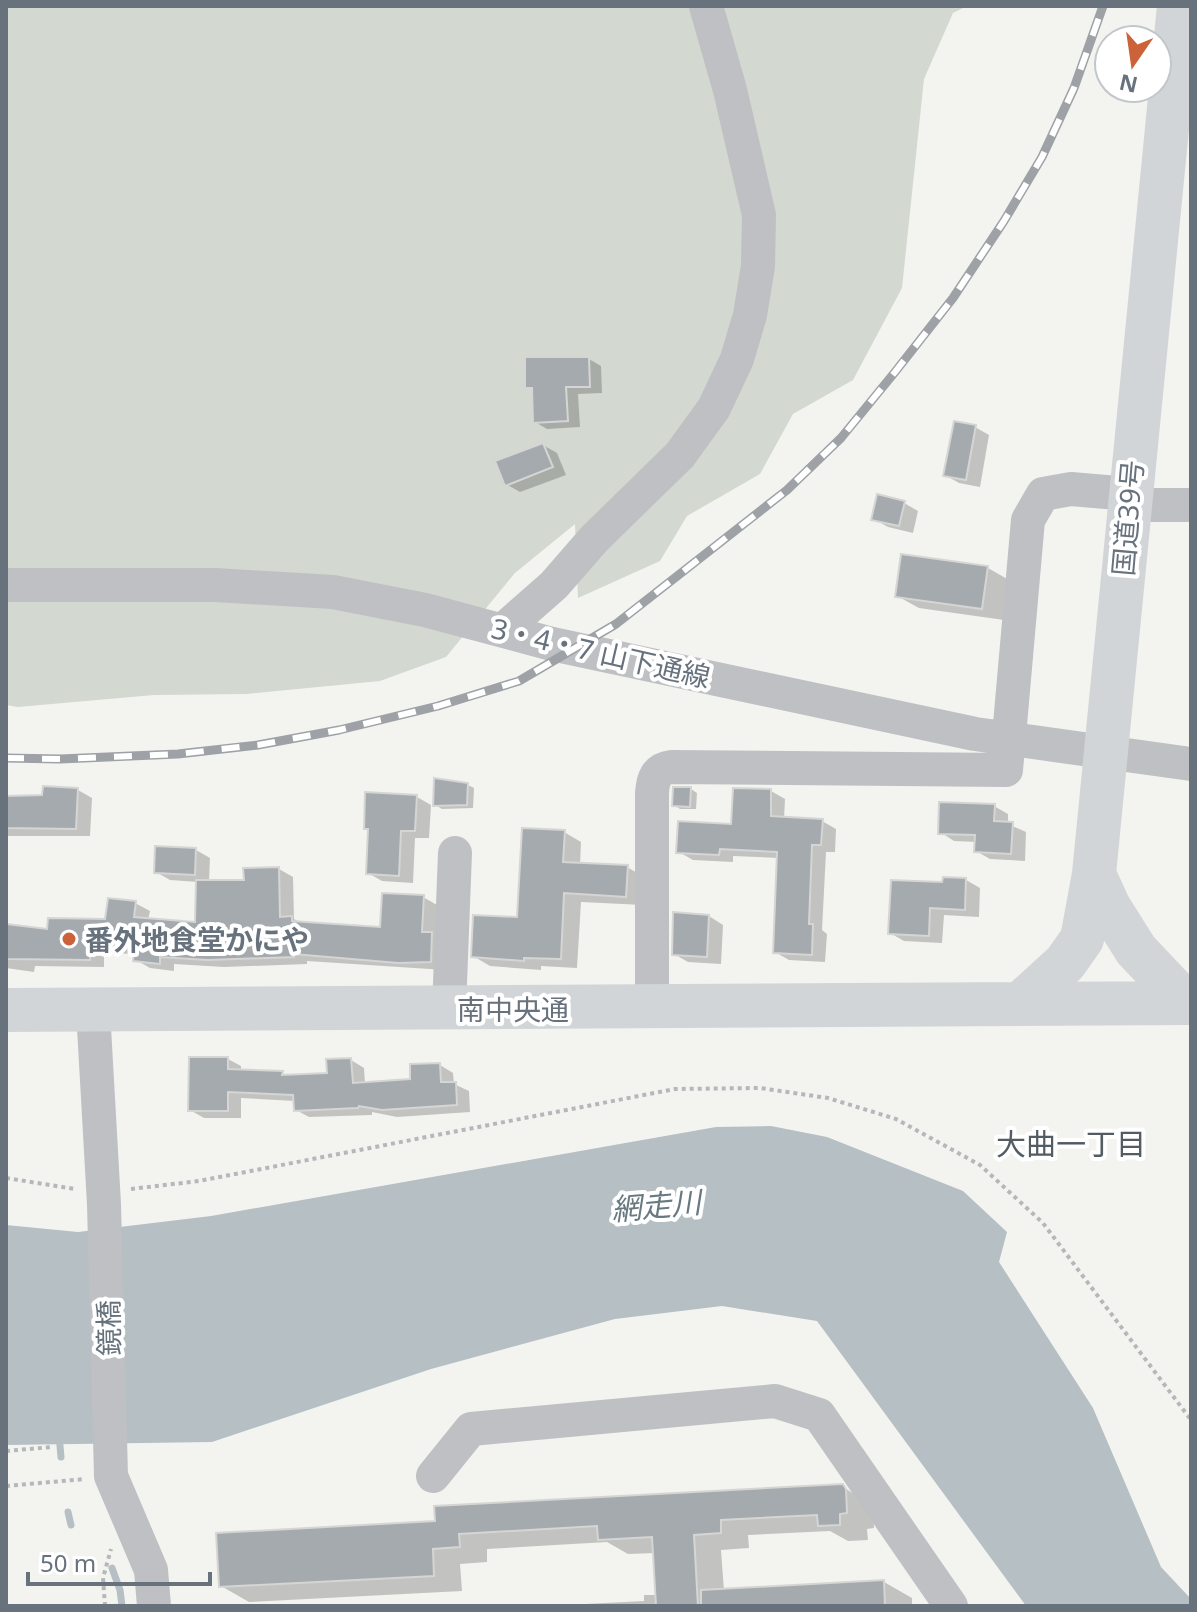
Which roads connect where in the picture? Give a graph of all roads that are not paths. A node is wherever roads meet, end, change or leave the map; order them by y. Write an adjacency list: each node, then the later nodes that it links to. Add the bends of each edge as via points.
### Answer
1 (706, 6): 6 (street, via 759,215 758,266 737,359 714,408 680,455)
2 (1179, 6): 3 (highway, 国道39号)
3 (1129, 500): 4 (street); 9 (highway, 国道39号); 12 (street, via 1071,489 1043,494 1028,520 1006,770 671,767 656,774)
4 (1191, 505)
5 (6, 585): 6 (street, 3・4・7 山下通線, via 215,585 333,592)
6 (504, 629): 7 (street, 3・4・7 山下通線, via 552,644 975,734)
7 (1191, 764)
8 (455, 853): 13 (street)
9 (1094, 874): 10 (highway, via 1136,950); 11 (highway, 国道39号, via 1082,939 1065,963)
10 (1188, 1003): 11 (highway, 南中央通)
11 (1020, 1004): 12 (highway, 南中央通)
12 (652, 1008): 13 (highway, 南中央通)
13 (449, 1009): 15 (highway, 南中央通)
14 (6, 1010): 15 (highway, 南中央通)
15 (93, 1010): 17 (street, 鏡橋, via 111,1465 151,1570)
16 (433, 1476): 18 (street, via 471,1429 775,1401 819,1415)
17 (154, 1606)
18 (951, 1606)

